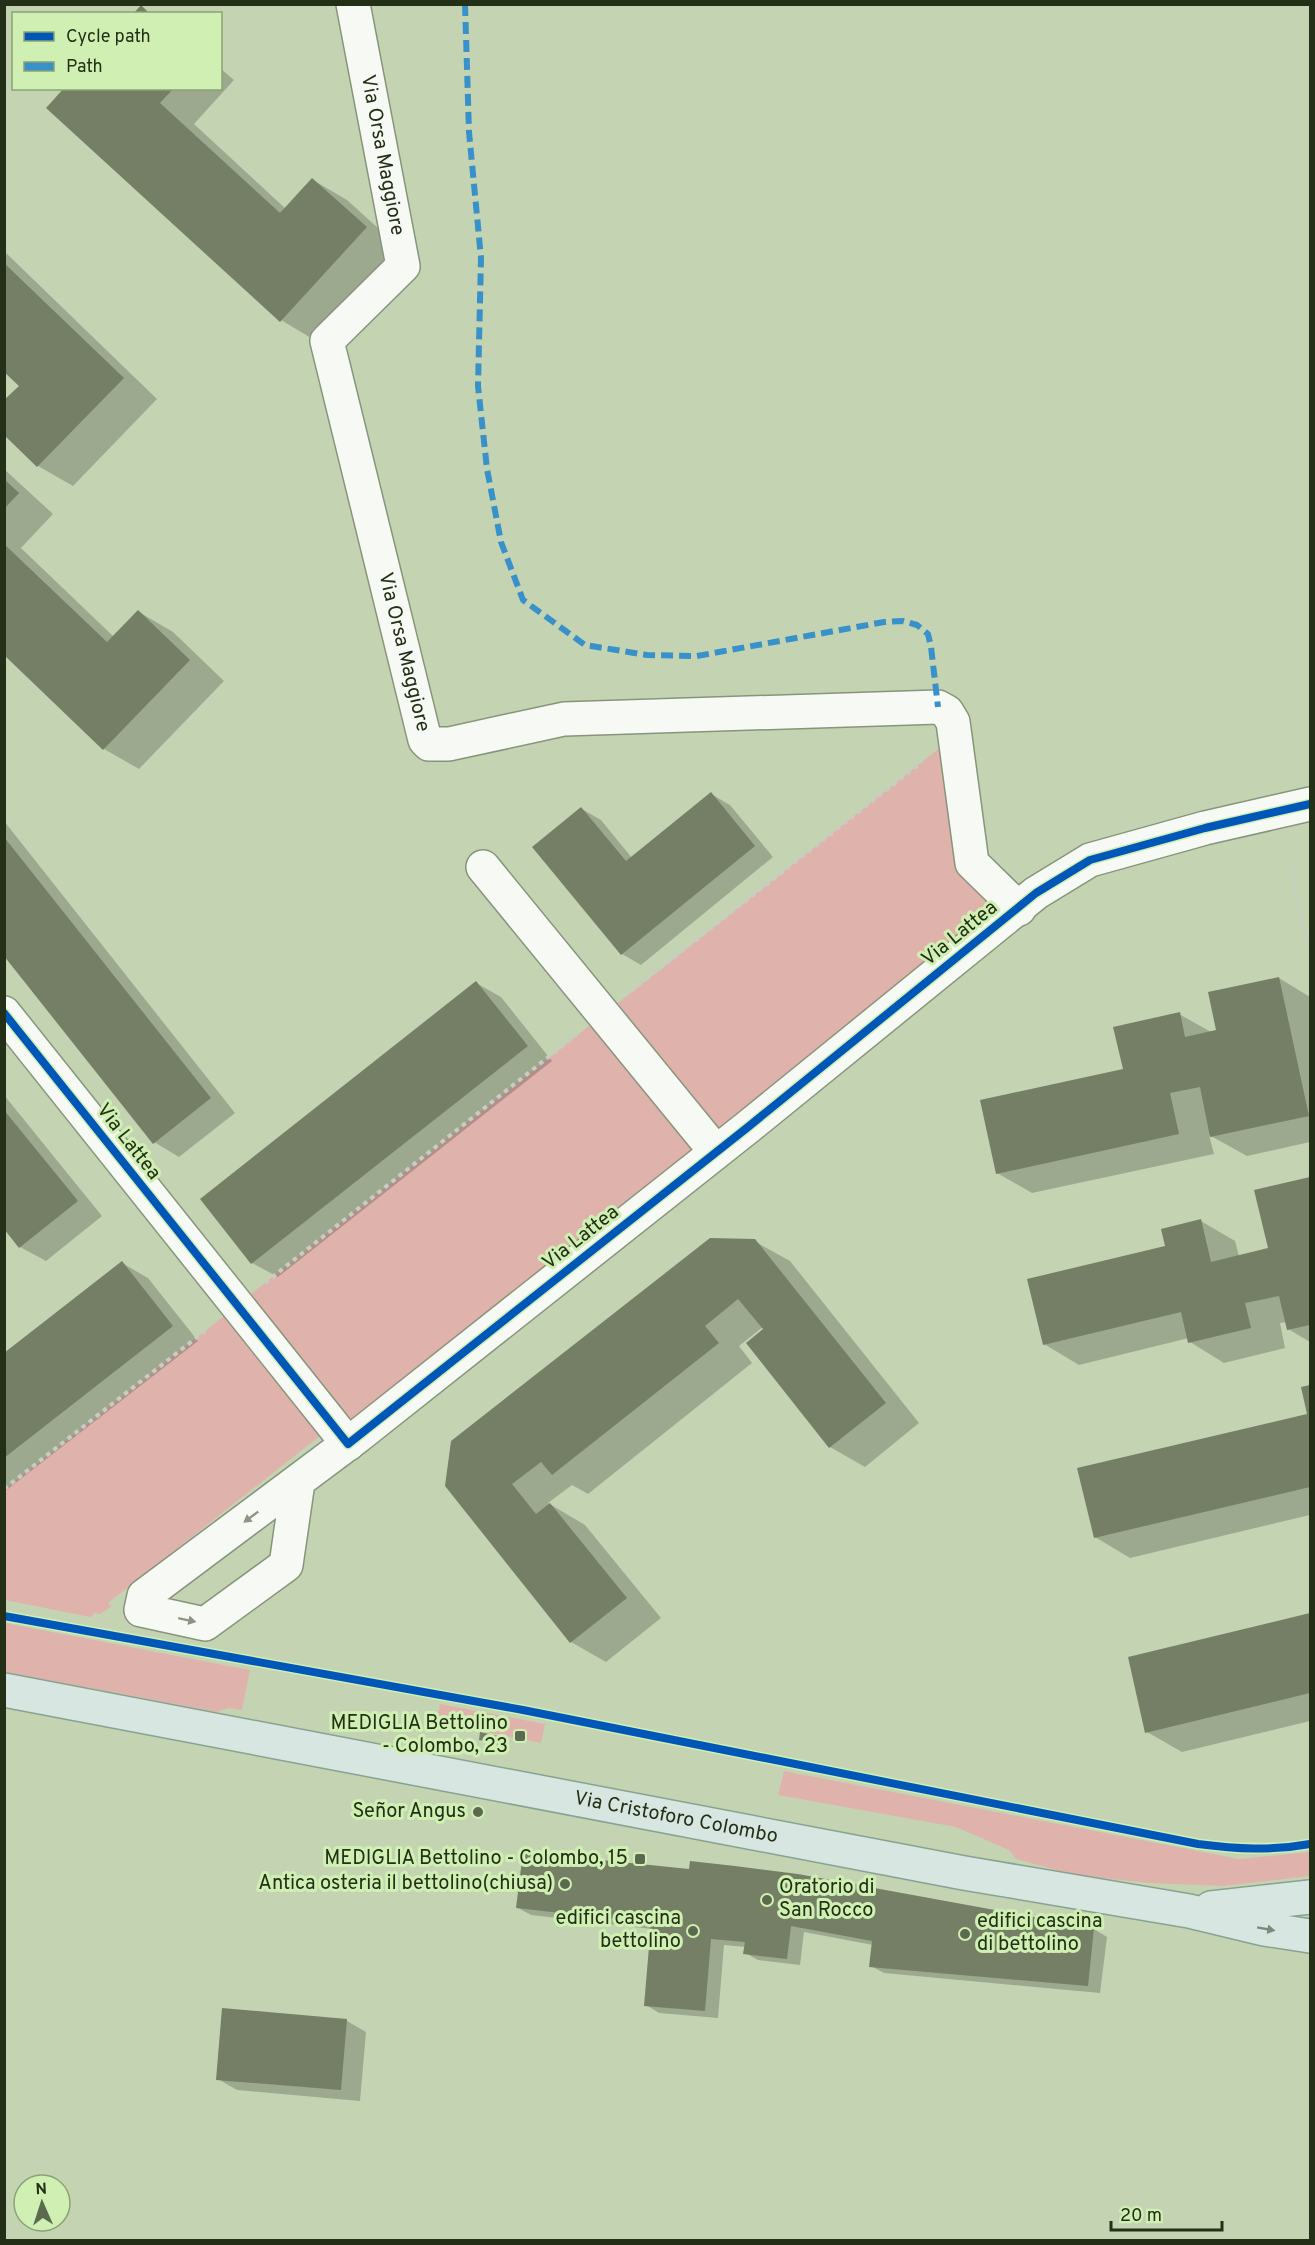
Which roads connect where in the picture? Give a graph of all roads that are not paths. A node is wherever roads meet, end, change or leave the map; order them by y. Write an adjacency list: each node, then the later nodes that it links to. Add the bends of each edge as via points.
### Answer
1 (353, 4): 4 (street, Via Orsa Maggiore, via 403,266 327,341 425,740 429,744 449,744 564,719 938,707 947,712 956,735 972,862)
2 (1311, 804): 4 (street, Via Lattea, via 1090,860 1036,893)
3 (483, 867): 6 (street)
4 (1019, 909): 6 (street, Via Lattea)
5 (4, 1012): 7 (street, Via Lattea)
6 (716, 1152): 7 (street, Via Lattea)
7 (348, 1444): 8 (street, Via Lattea)
8 (298, 1482): 8 (street, Via Lattea, one-way to 8, via 144,1596 141,1610 205,1624 286,1565)
9 (4, 1690): 11 (main road, Via Cristoforo Colombo, via 964,1873)
10 (1311, 1897): 11 (main road, Via Cristoforo Colombo)
11 (1188, 1911): 12 (main road, Via Cristoforo Colombo, one-way to 12)
12 (1311, 1936)

